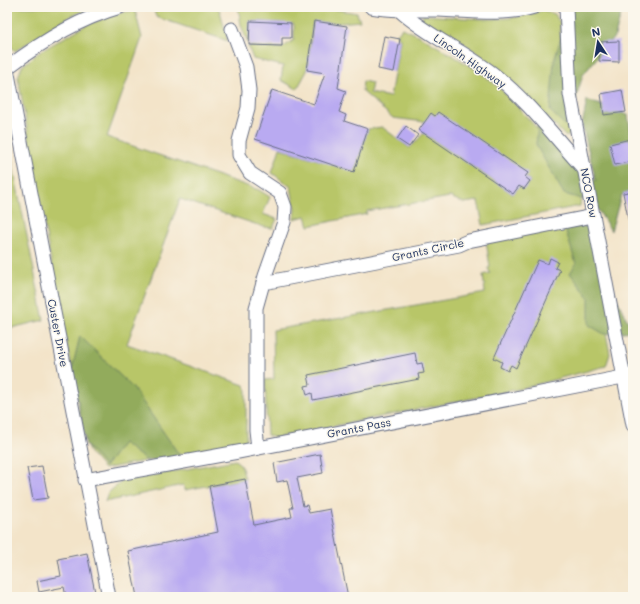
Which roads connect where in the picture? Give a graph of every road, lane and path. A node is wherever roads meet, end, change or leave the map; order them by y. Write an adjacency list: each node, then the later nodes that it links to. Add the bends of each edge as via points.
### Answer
1 (120, 7): 7 (street, via 57,34)
2 (371, 7): 5 (street)
3 (534, 7): 5 (street, via 516,11)
4 (566, 7): 9 (street, NCO Row, via 570,94)
5 (400, 11): 9 (street, Lincoln Highway, via 415,24 441,38 496,76 533,110)
6 (232, 29): 11 (street, via 246,68 249,90 248,108 238,141 239,155 250,172 280,193 285,207 284,222)
7 (7, 69): 8 (street, Custer Drive)
8 (10, 100): 15 (street, Custer Drive)
9 (584, 169): 10 (street, NCO Row)
10 (593, 216): 11 (street, Grants Circle, via 468,241 459,245); 12 (street, NCO Row)
11 (263, 282): 14 (street, via 255,322)
12 (628, 376): 13 (street, NCO Row); 14 (street, Grants Pass)
13 (633, 425)
14 (258, 448): 15 (street, Grants Pass)
15 (85, 480): 16 (street, Custer Drive)
16 (109, 597)

